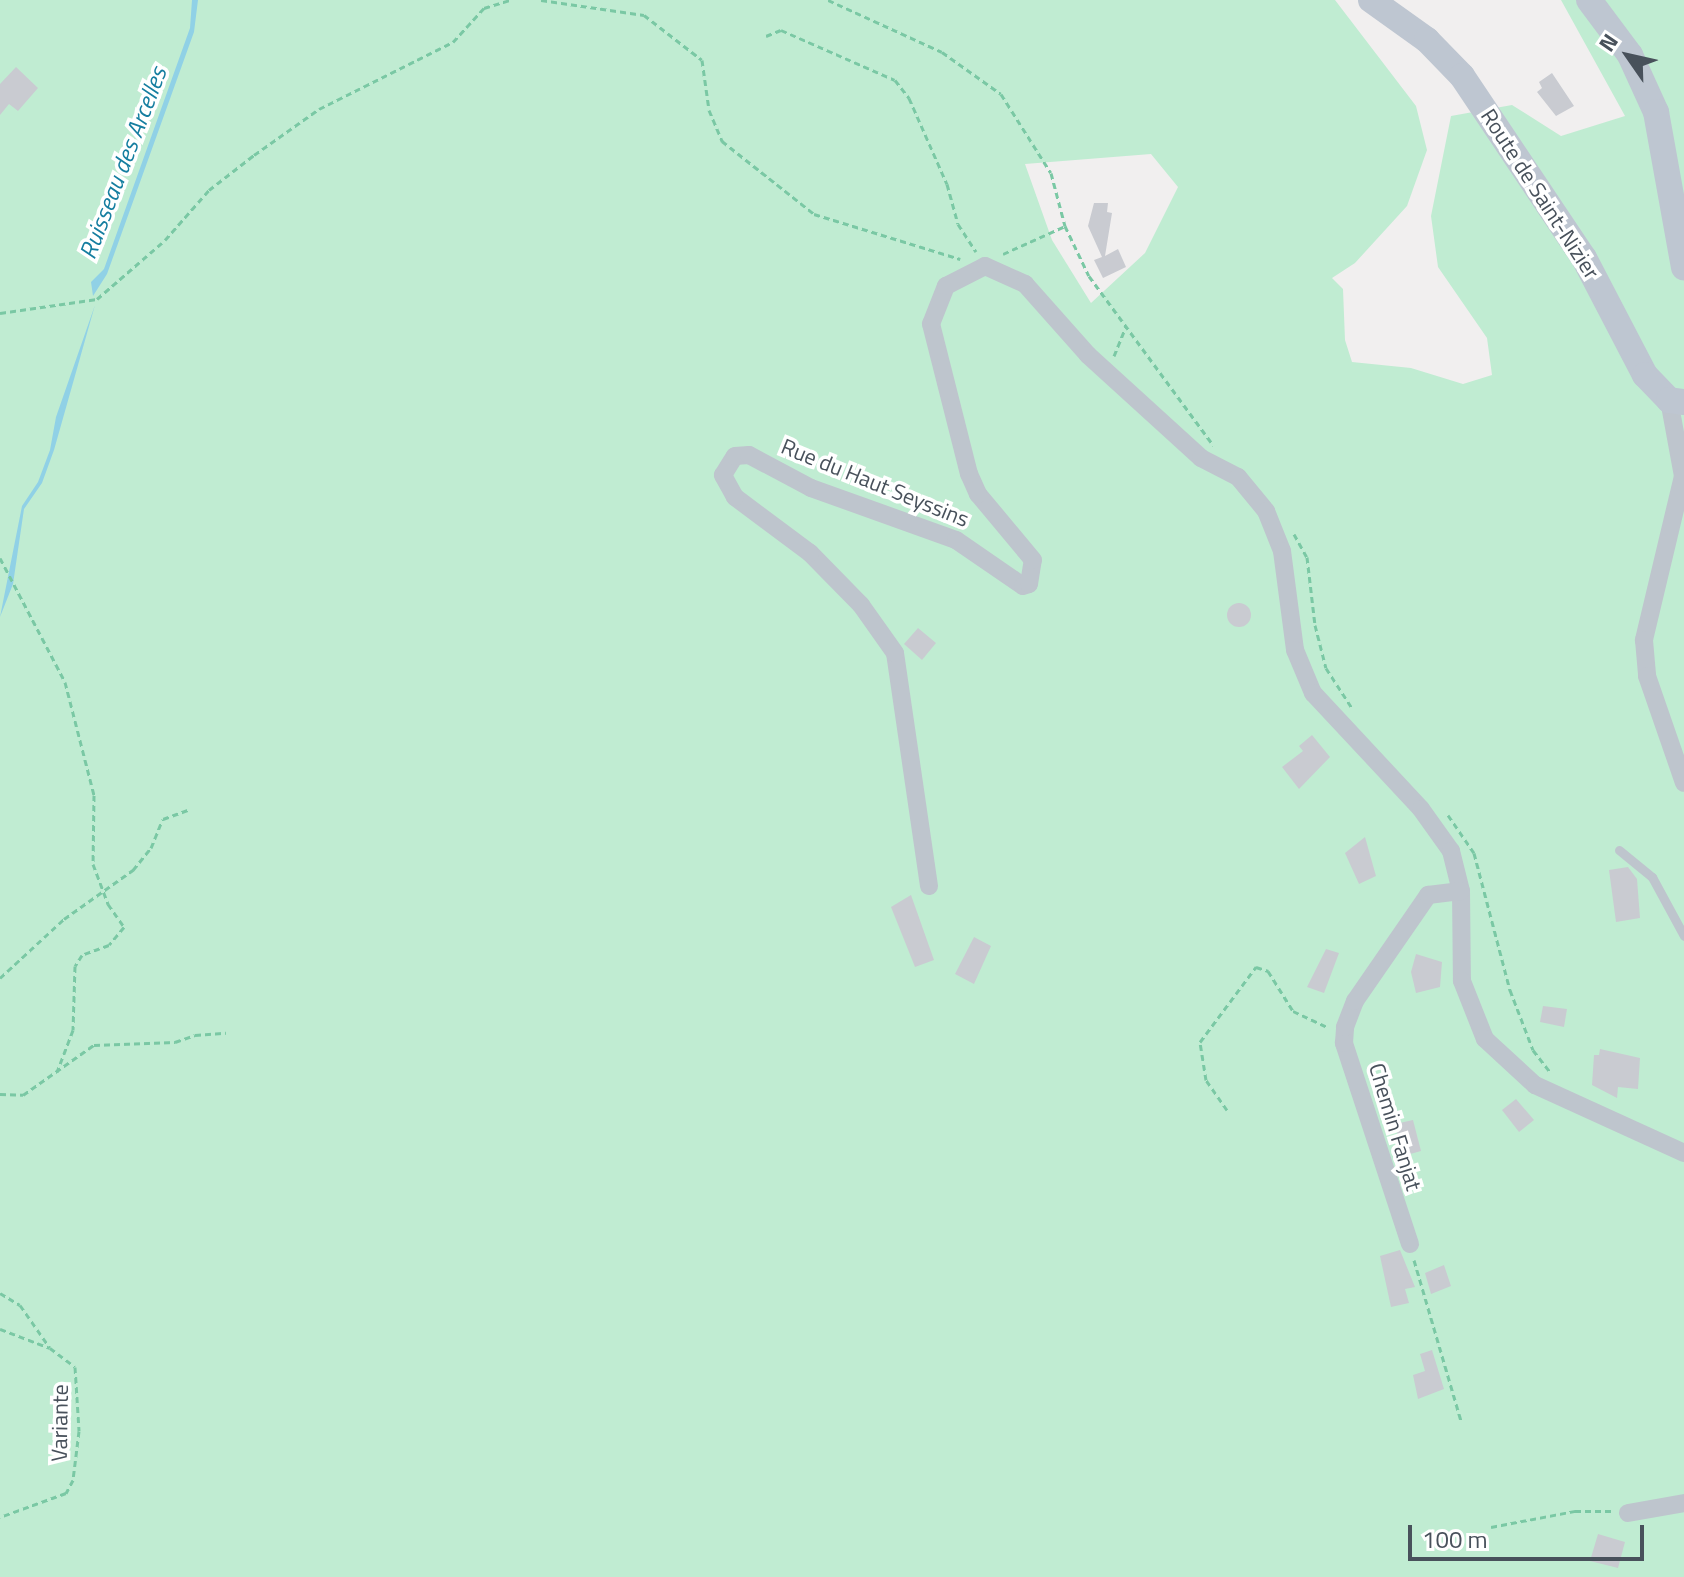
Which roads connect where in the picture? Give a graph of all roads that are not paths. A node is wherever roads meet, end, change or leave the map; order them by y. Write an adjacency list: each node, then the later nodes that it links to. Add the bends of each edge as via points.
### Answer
1 (1371, 0): 4 (main road, Route de Saint-Nizier, via 1427,40 1462,76 1584,258 1645,375)
2 (1590, 0): 3 (main road, via 1630,55 1656,112)
3 (1684, 267)
4 (1677, 401): 5 (street, via 1683,476 1644,640 1647,676)
5 (1684, 783)
6 (1619, 850): 9 (lane, via 1652,877)
7 (929, 886): 8 (street, Rue du Haut Seyssins, via 895,653 861,605 810,553 735,497 723,475 735,456 749,455 811,488 956,540 1023,586 1029,584 1033,560 978,494 969,474 931,324 946,286 985,266 1025,284 1110,375 1201,458 1238,477 1266,511 1282,551 1295,650 1313,693 1438,830 1451,851)
8 (1461, 891): 10 (street, via 1462,981 1477,1023 1497,1053 1553,1096); 11 (street, Chemin Fanjat, via 1428,895 1355,1001 1344,1043)
9 (1684, 936)
10 (1684, 1153)
11 (1410, 1244)
12 (1684, 1503): 13 (street)
13 (1628, 1513)

